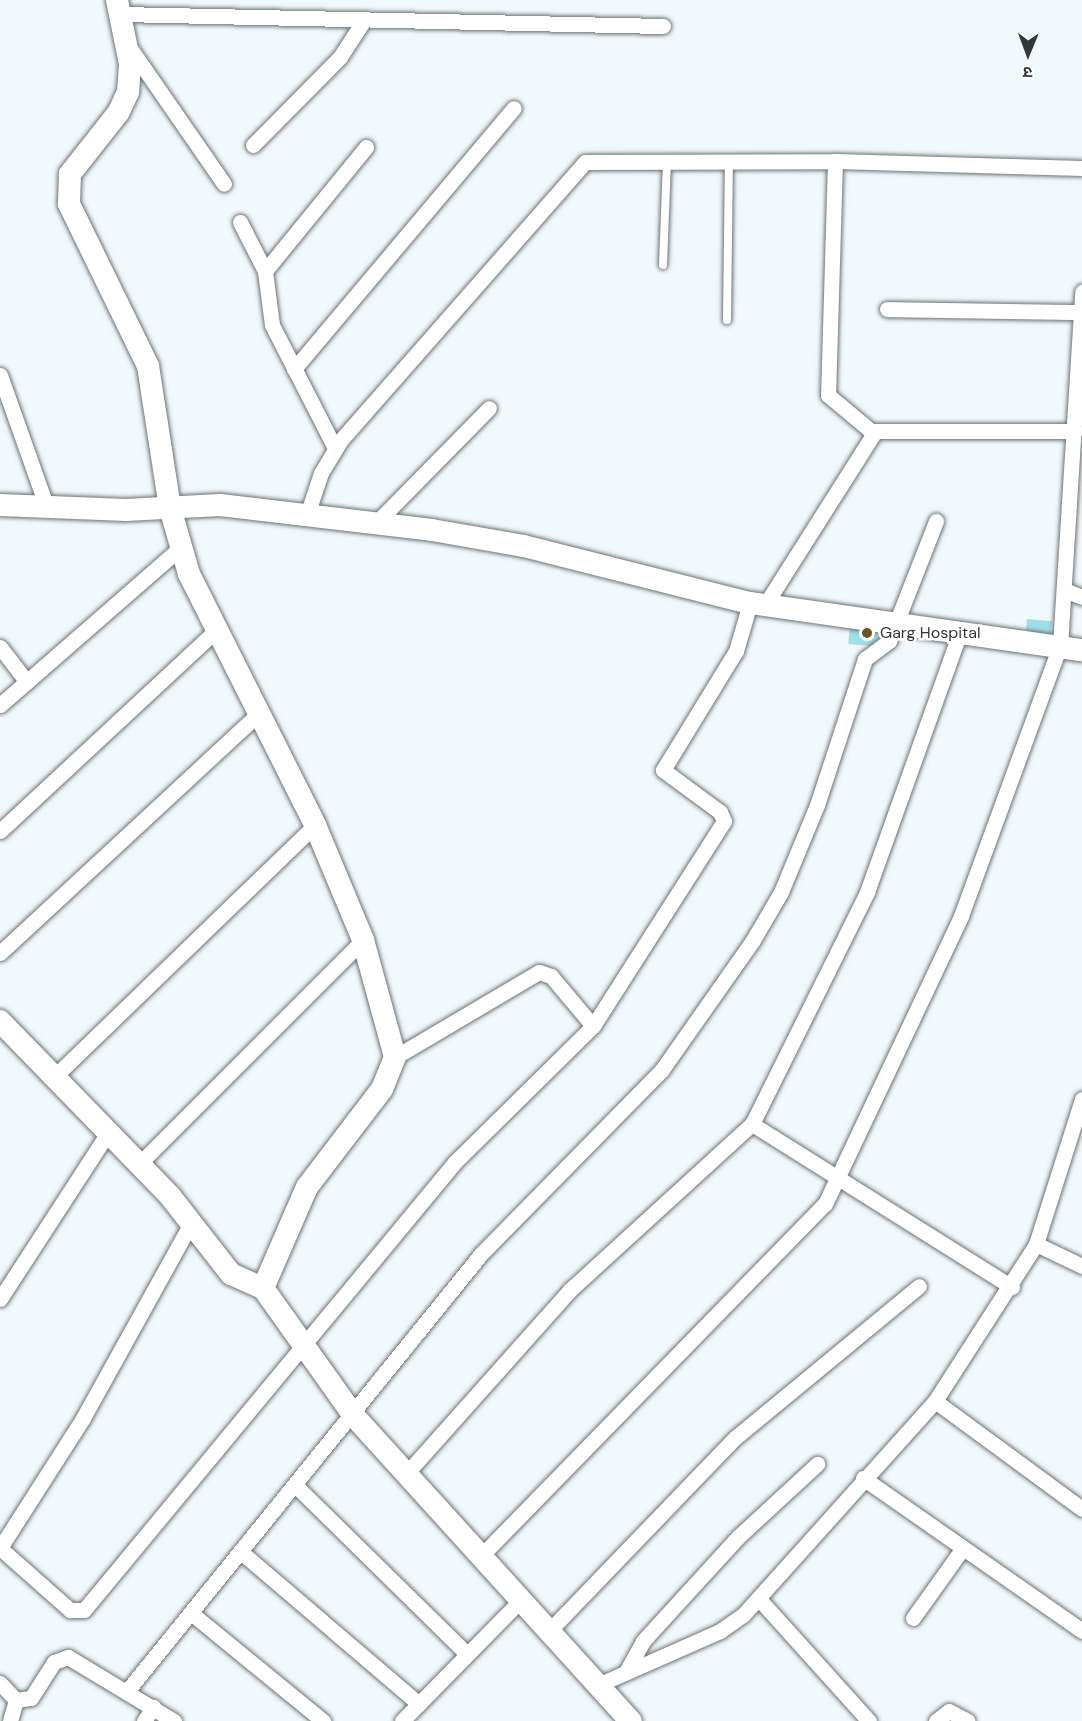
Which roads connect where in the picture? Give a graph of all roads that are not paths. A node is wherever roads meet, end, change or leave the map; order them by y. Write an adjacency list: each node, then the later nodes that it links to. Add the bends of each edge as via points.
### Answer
1 (119, 7): 2 (street); 4 (main road)
2 (364, 20): 3 (street); 6 (street, via 340,57)
3 (663, 26)
4 (128, 45): 12 (street); 28 (main road, via 124,102 80,158 66,188 69,204 148,366)
5 (514, 108): 20 (street)
6 (253, 145)
7 (366, 147): 15 (street)
8 (667, 159): 9 (street); 14 (lane); 25 (street, via 595,159 577,168)
9 (729, 160): 10 (street); 19 (lane)
10 (835, 161): 11 (street); 24 (street, via 826,391)
11 (1082, 168)
12 (224, 184)
13 (240, 222): 15 (street)
14 (663, 265)
15 (265, 271): 20 (street, via 268,314)
16 (1082, 292): 18 (street)
17 (887, 309): 18 (street)
18 (1081, 312): 23 (street)
19 (727, 320)
20 (294, 369): 25 (street)
21 (0, 375): 27 (street)
22 (489, 408): 31 (street)
23 (1075, 431): 24 (street); 33 (street)
24 (875, 432): 35 (street)
25 (335, 448): 29 (street)
26 (0, 505): 27 (main road)
27 (47, 508): 28 (main road)
28 (170, 508): 29 (main road, via 220,505); 32 (main road)
29 (307, 515): 31 (main road)
30 (936, 521): 36 (street)
31 (376, 523): 35 (main road, via 524,546)
32 (181, 547): 37 (main road); 42 (street)
33 (1064, 590): 34 (street); 39 (street)
34 (1082, 597)
35 (757, 604): 36 (main road); 50 (street, via 736,651 663,770 666,777 720,812 724,821)
36 (898, 622): 38 (main road); 68 (street, via 889,641 865,659 817,805 781,892 753,940 661,1071 481,1254)
37 (217, 629): 44 (main road); 46 (street)
38 (960, 632): 39 (main road); 54 (street, via 867,892)
39 (1060, 646): 41 (main road); 58 (street, via 961,916)
40 (0, 647): 42 (street)
41 (1082, 650)
42 (27, 681): 43 (street)
43 (0, 705)
44 (259, 713): 45 (main road); 48 (street)
45 (315, 825): 47 (main road); 52 (street)
46 (0, 831)
47 (363, 940): 51 (main road); 57 (street)
48 (0, 952)
49 (0, 1021): 52 (main road)
50 (593, 1026): 51 (street, via 551,976 539,972); 66 (street, via 455,1162)
51 (395, 1057): 64 (main road, via 382,1089 307,1188)
52 (54, 1077): 56 (main road)
53 (1082, 1099): 55 (street)
54 (752, 1124): 58 (street); 70 (street, via 570,1290)
55 (1076, 1129): 60 (street)
56 (108, 1133): 57 (main road); 65 (street)
57 (139, 1164): 59 (main road)
58 (836, 1176): 63 (street); 77 (street, via 818,1213)
59 (191, 1223): 64 (main road, via 231,1274); 74 (street, via 83,1418)
60 (1036, 1244): 61 (street); 63 (street)
61 (1082, 1266)
62 (919, 1286): 82 (street, via 736,1437)
63 (1012, 1287): 67 (street)
64 (263, 1288): 66 (main road)
65 (0, 1299)
66 (303, 1346): 68 (main road); 74 (street, via 84,1610 70,1610)
67 (935, 1401): 71 (street); 73 (street)
68 (354, 1416): 70 (main road); 72 (street)
69 (817, 1464): 85 (street, via 730,1546 643,1641)
70 (406, 1474): 77 (main road)
71 (863, 1478): 75 (street); 78 (street)
72 (295, 1485): 76 (street); 84 (street)
73 (1082, 1509)
74 (0, 1548)
75 (963, 1548): 81 (street); 83 (street)
76 (241, 1552): 80 (street); 90 (street)
77 (479, 1558): 79 (main road)
78 (760, 1600): 85 (street, via 720,1631); 98 (street)
79 (520, 1601): 82 (main road); 84 (street)
80 (191, 1613): 88 (street); 96 (street)
81 (913, 1618)
82 (549, 1631): 87 (main road)
83 (1082, 1631)
84 (465, 1652): 90 (street)
85 (626, 1672): 87 (street)
86 (0, 1683): 89 (street)
87 (600, 1684): 92 (main road)
88 (127, 1691): 89 (street, via 68,1657 54,1662 32,1698); 91 (street)
89 (16, 1700): 93 (street)
90 (419, 1704): 97 (street)
91 (153, 1707): 94 (street); 95 (street)
92 (629, 1720)
93 (10, 1721)
94 (144, 1721)
95 (174, 1721)
96 (323, 1721)
97 (402, 1721)
98 (869, 1721)
99 (936, 1721): 100 (street, via 949,1711)
100 (968, 1721)

